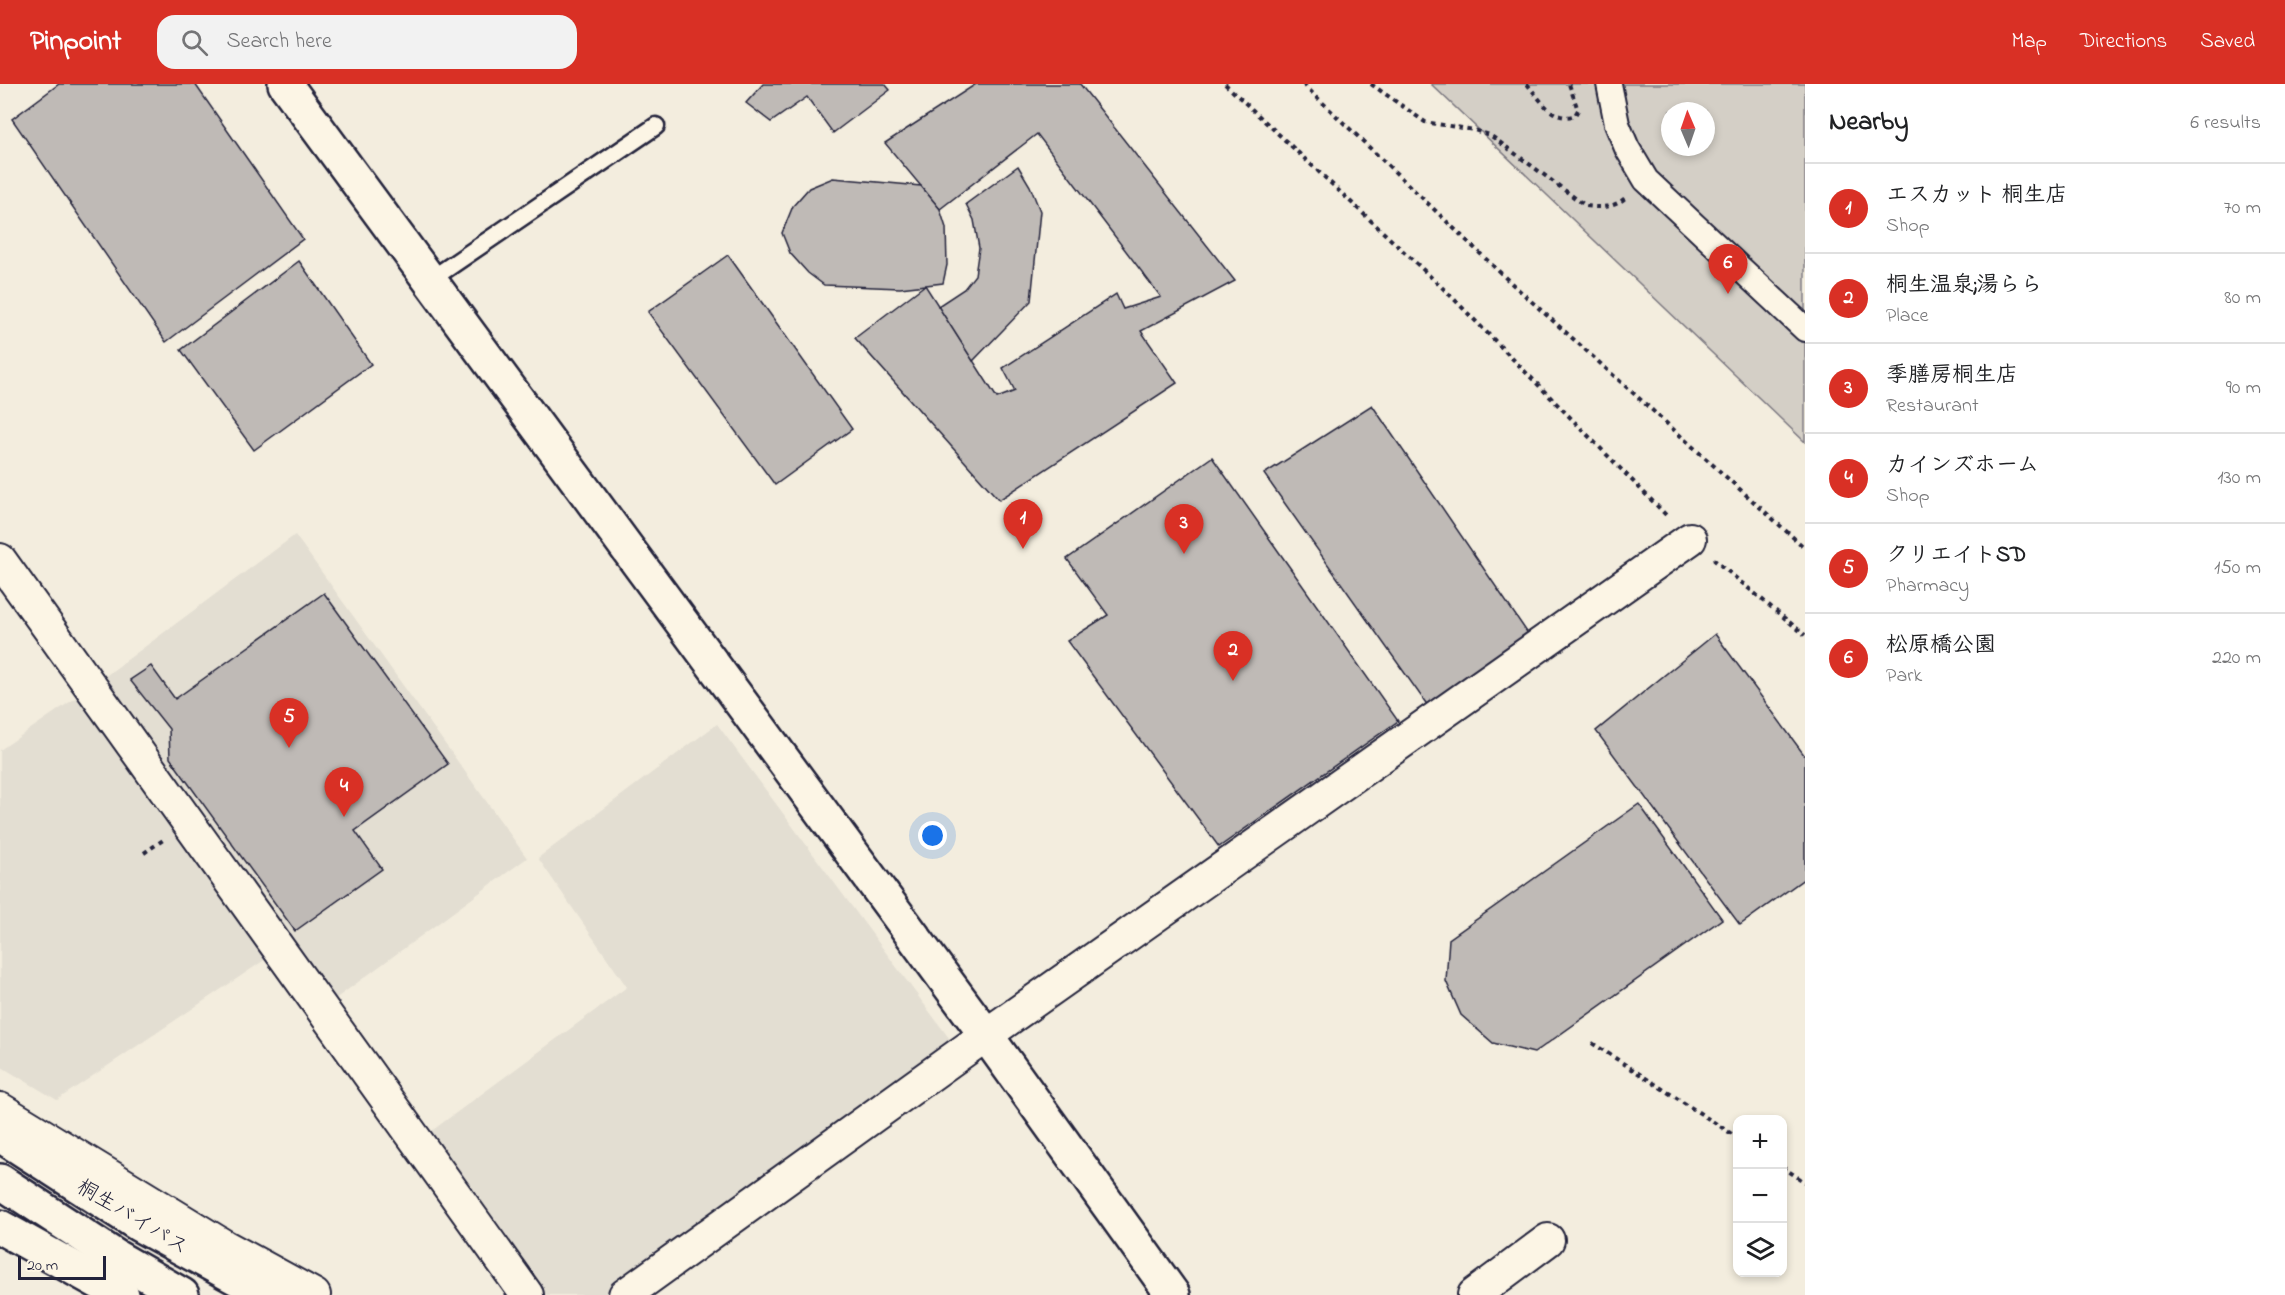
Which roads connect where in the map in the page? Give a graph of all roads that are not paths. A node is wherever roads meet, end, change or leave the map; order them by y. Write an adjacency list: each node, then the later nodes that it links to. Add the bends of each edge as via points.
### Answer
1 (285, 84): 4 (main road)
2 (1609, 84): 5 (street, via 1617,124 1646,180)
3 (656, 126): 4 (lane)
4 (430, 280): 8 (main road)
5 (1805, 329)
6 (1690, 539): 8 (street)
7 (0, 560): 18 (street)
8 (986, 1035): 19 (street); 20 (main road)
9 (0, 1109): 17 (street, via 224,1246)
10 (0, 1135): 16 (main road, 桐生バイパス, via 138,1224)
11 (0, 1181): 15 (main road, 桐生バイパス)
12 (0, 1227): 14 (main road)
13 (1548, 1240): 21 (street)
14 (122, 1295)
15 (182, 1295)
16 (268, 1295)
17 (314, 1295)
18 (527, 1295)
19 (625, 1295)
20 (1173, 1295)
21 (1474, 1295)

